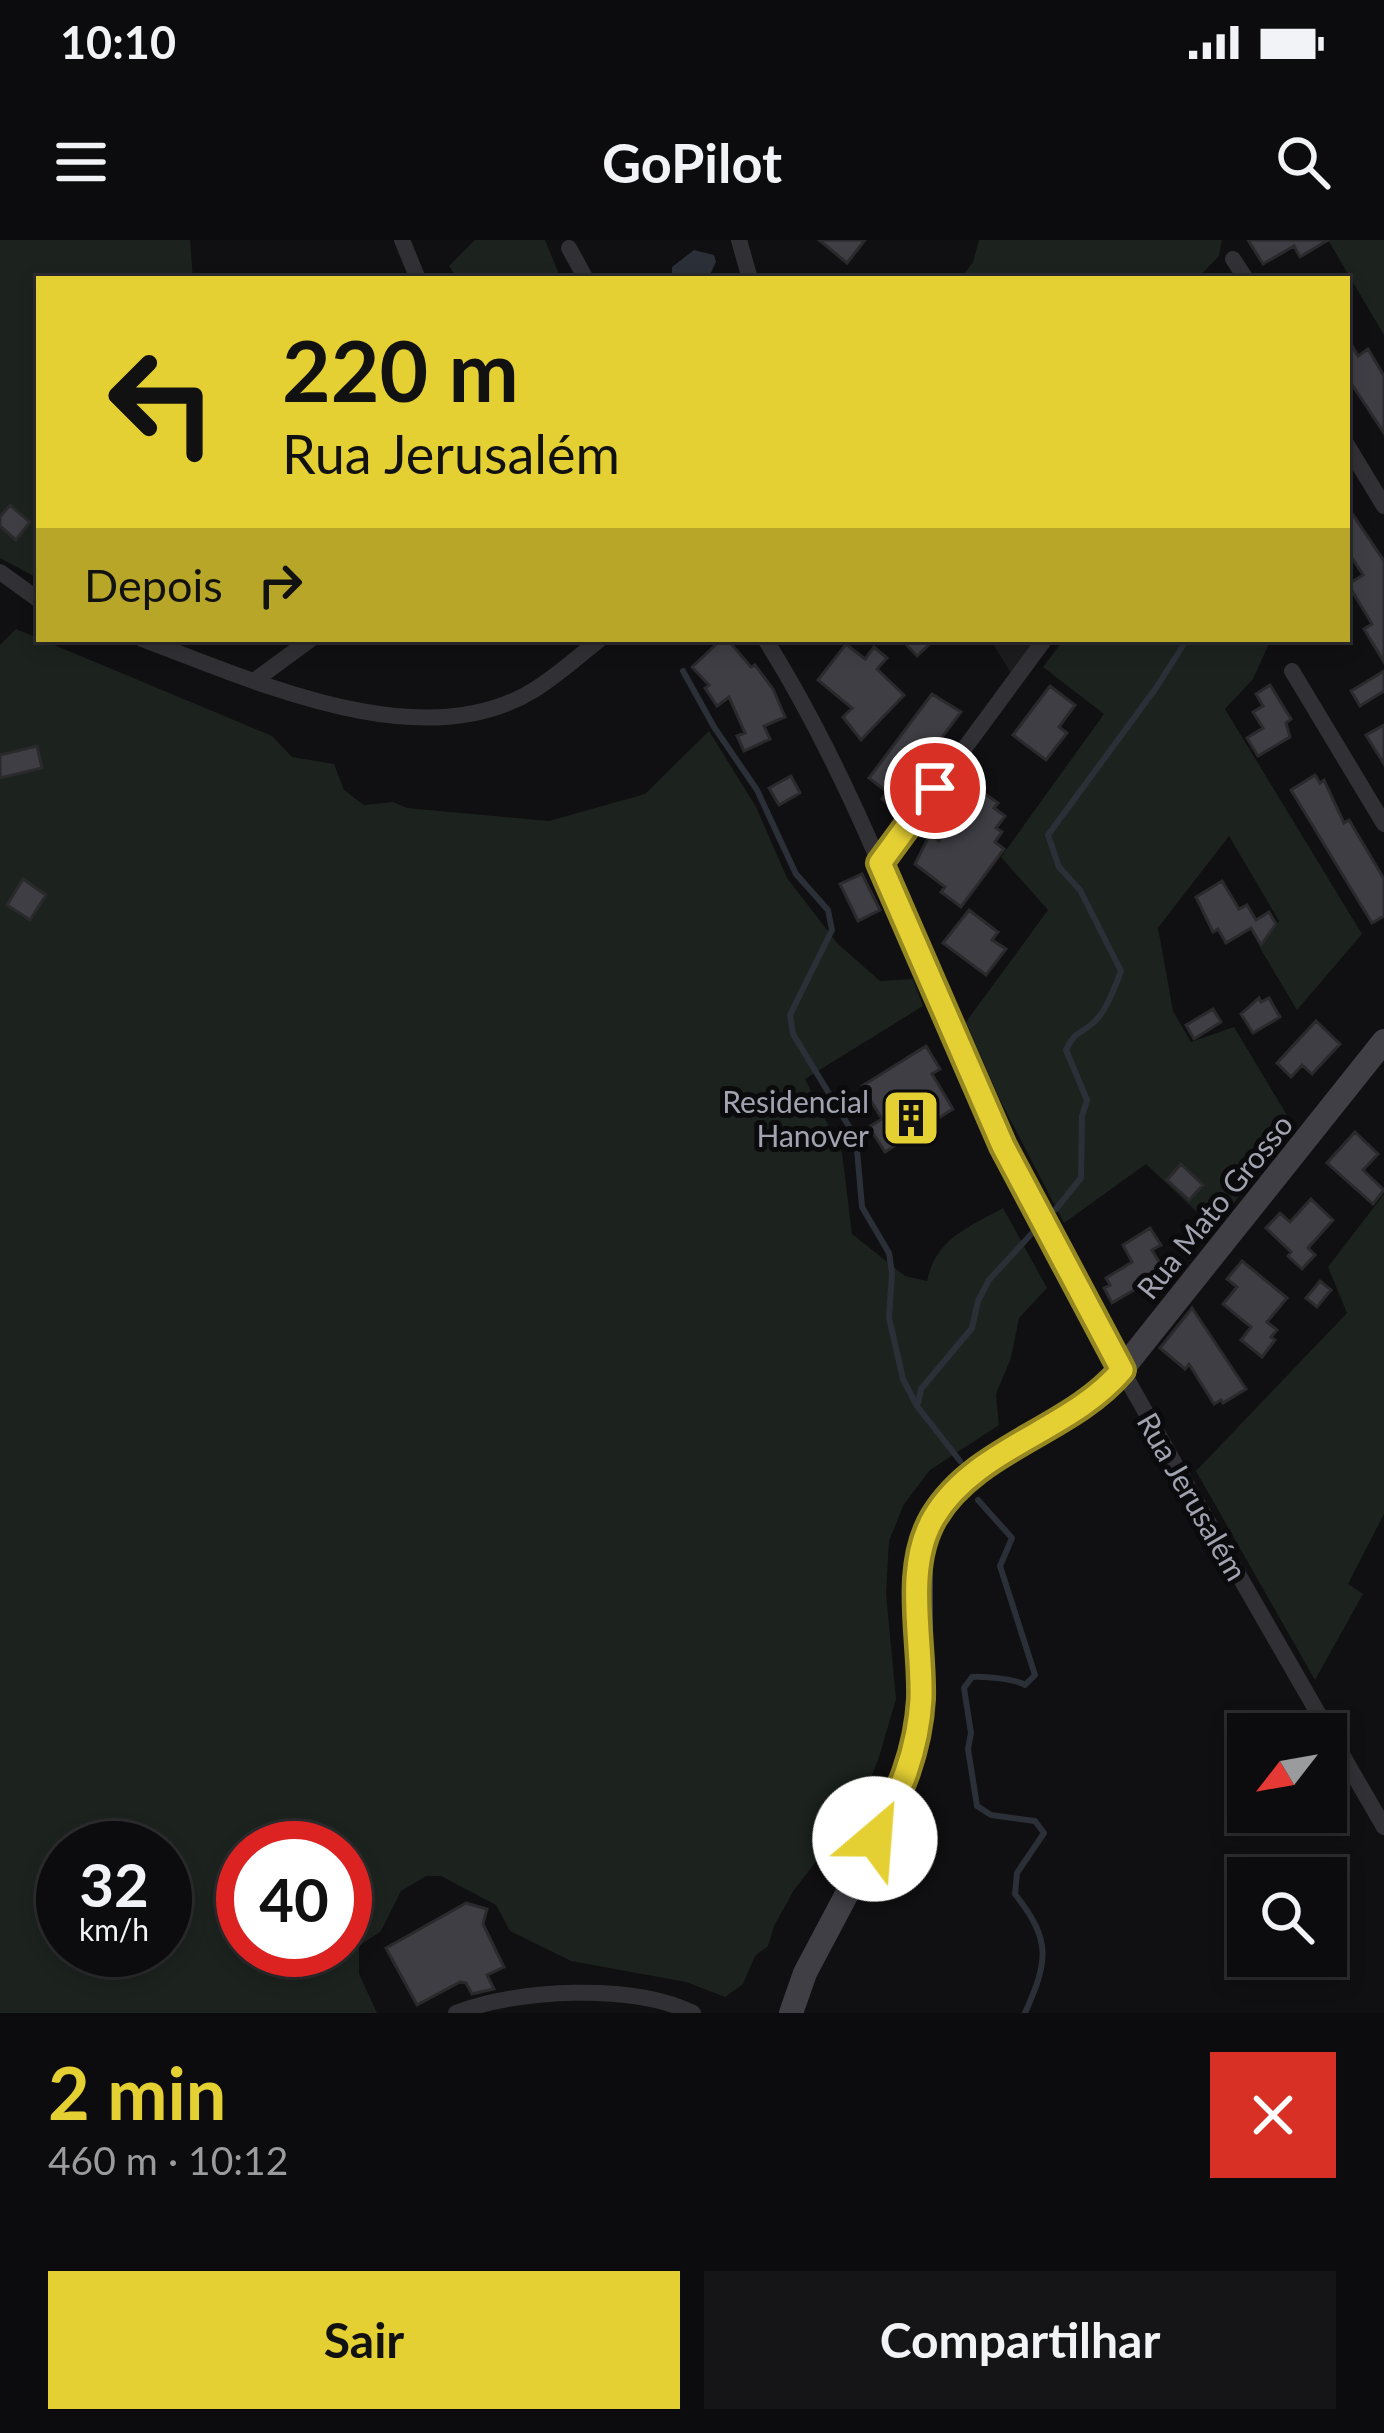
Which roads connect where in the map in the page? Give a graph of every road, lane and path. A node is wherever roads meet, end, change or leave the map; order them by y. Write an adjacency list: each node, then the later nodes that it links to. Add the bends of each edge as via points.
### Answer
1 (402, 240): 5 (street)
2 (740, 240): 7 (street)
3 (569, 248): 6 (street)
4 (1234, 259): 8 (street)
5 (417, 276)
6 (584, 276)
7 (749, 276)
8 (1244, 276)
9 (1350, 450): 10 (street)
10 (1384, 506)
11 (0, 572): 12 (street)
12 (36, 598)
13 (150, 642): 19 (street)
14 (306, 642): 19 (street)
15 (595, 642): 19 (street, via 531,692 485,711 436,718 322,703)
16 (767, 642): 21 (street, Rua Jerusalém)
17 (1043, 642): 21 (street)
18 (1292, 671): 20 (street)
19 (254, 681)
20 (1384, 824)
21 (880, 863): 23 (street, Rua Jerusalém, via 1003,1146)
22 (1384, 1041): 23 (street, Rua Mato Grosso)
23 (1122, 1370): 24 (street, Rua Jerusalém); 27 (street, Rua Mato Grosso, via 1094,1400 977,1472 932,1521 921,1548 921,1703 912,1758)
24 (1384, 1827)
25 (456, 2013): 26 (street, via 552,1994 661,2000)
26 (693, 2013)
27 (790, 2013)

